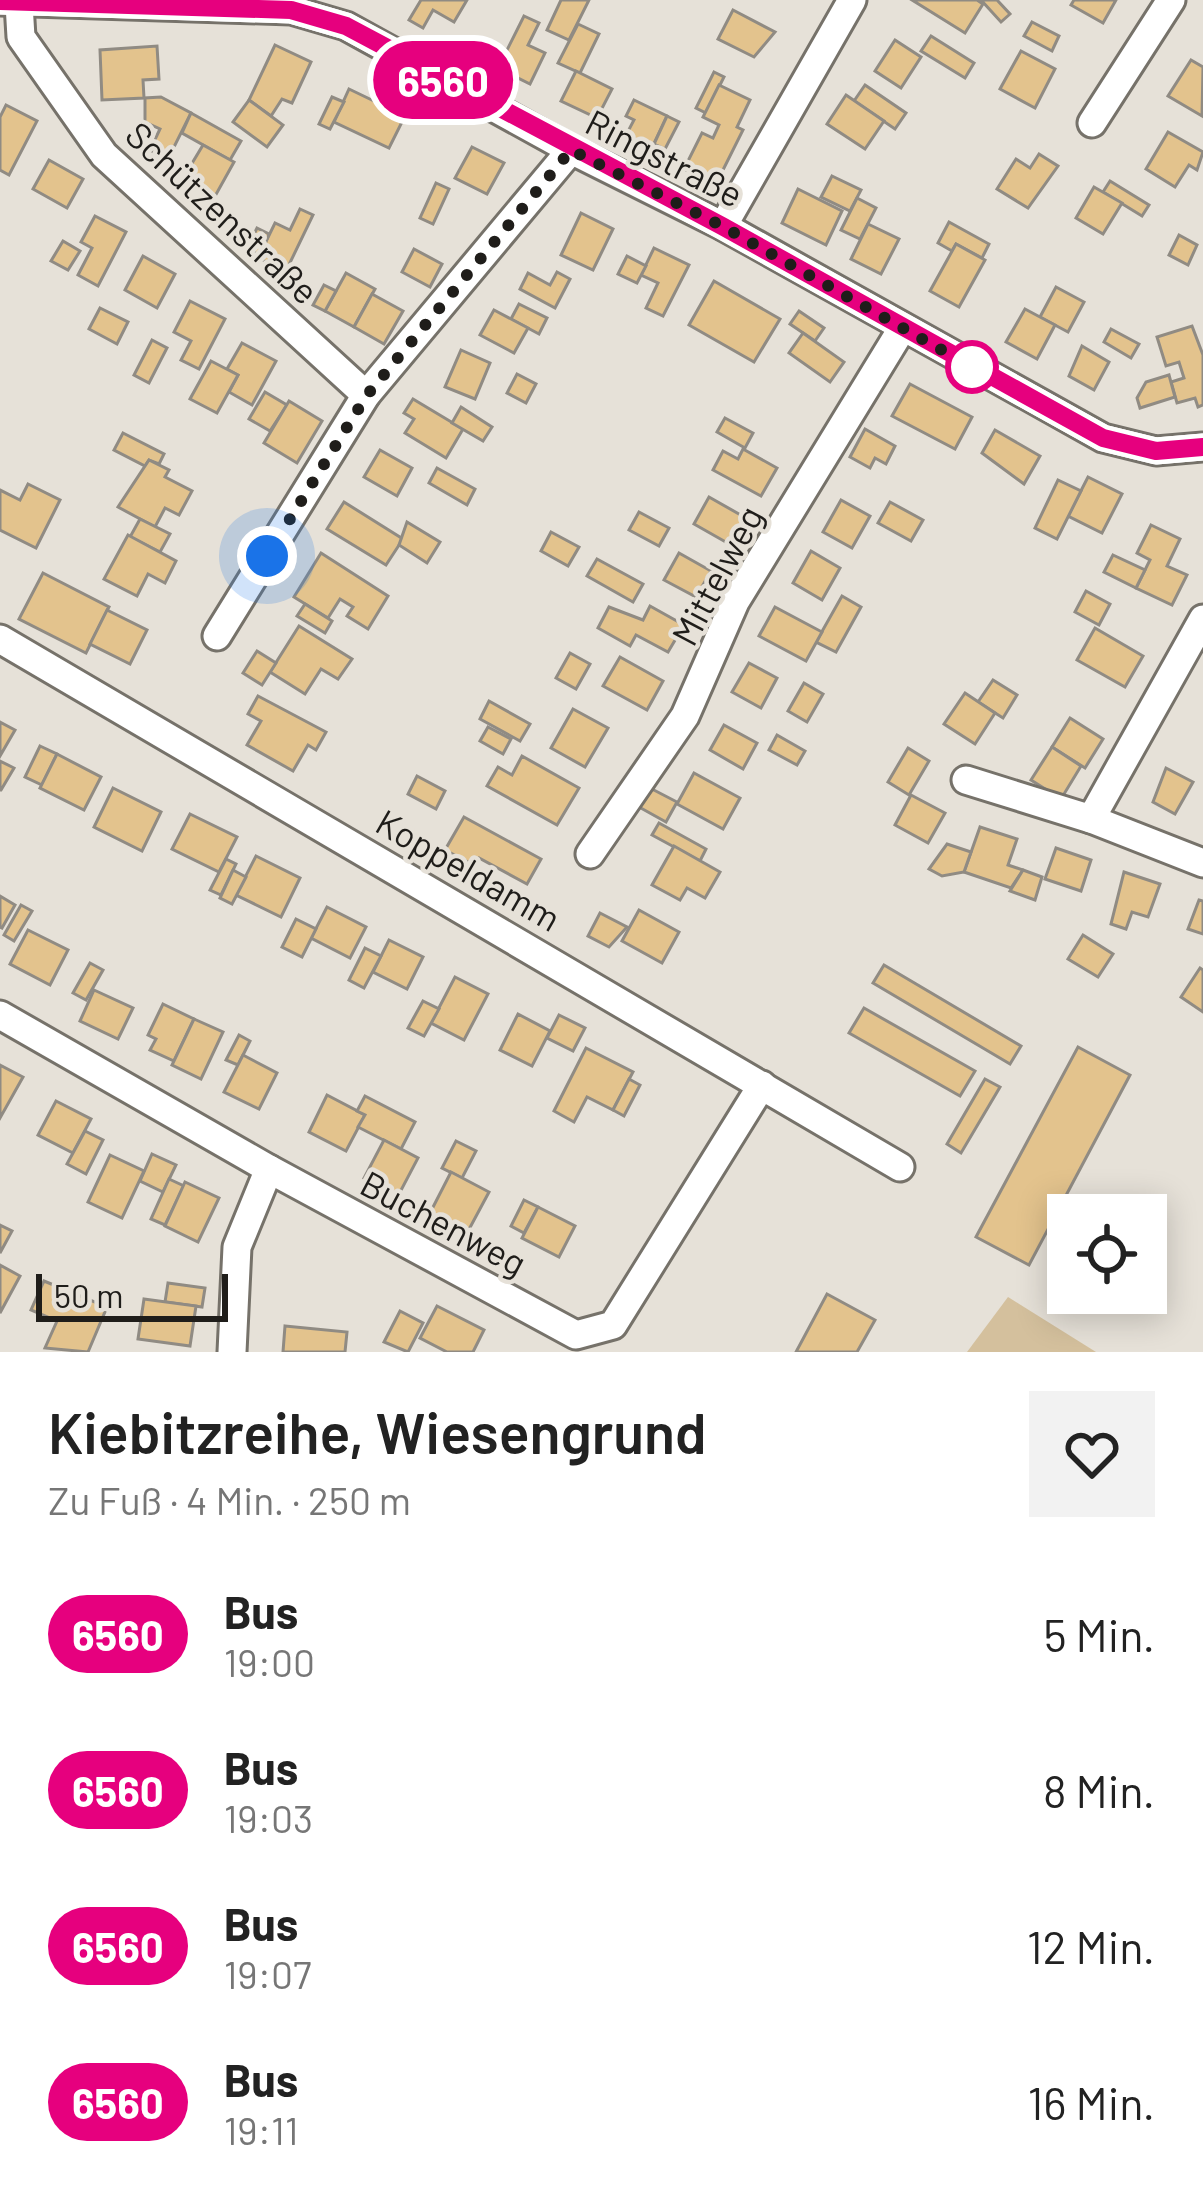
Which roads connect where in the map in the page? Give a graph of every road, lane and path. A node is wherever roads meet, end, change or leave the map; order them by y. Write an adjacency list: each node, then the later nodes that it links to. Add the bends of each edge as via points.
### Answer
1 (852, 0): 7 (street)
2 (1171, 0): 5 (street)
3 (9, 2): 4 (street, Ringstraße); 9 (street, Schützenstraße, via 21,37 104,155)
4 (290, 5): 6 (street, Ringstraße, via 346,26)
5 (1092, 123)
6 (571, 150): 7 (street, Ringstraße); 9 (street)
7 (722, 226): 8 (street, Ringstraße)
8 (903, 327): 10 (street, Ringstraße, via 1103,438 1156,451); 16 (street, Mittelweg, via 735,602 685,716)
9 (367, 395): 12 (street)
10 (1203, 447)
11 (1203, 619): 15 (street)
12 (218, 636)
13 (0, 639): 19 (street, Koppeldamm)
14 (966, 780): 15 (street)
15 (1091, 820): 17 (street)
16 (590, 854)
17 (1203, 863)
18 (0, 1015): 21 (street, Buchenweg)
19 (762, 1084): 20 (street, Koppeldamm); 21 (street, Buchenweg, via 613,1325 576,1334)
20 (899, 1166)
21 (269, 1169): 22 (street, via 237,1247)
22 (232, 1352)

